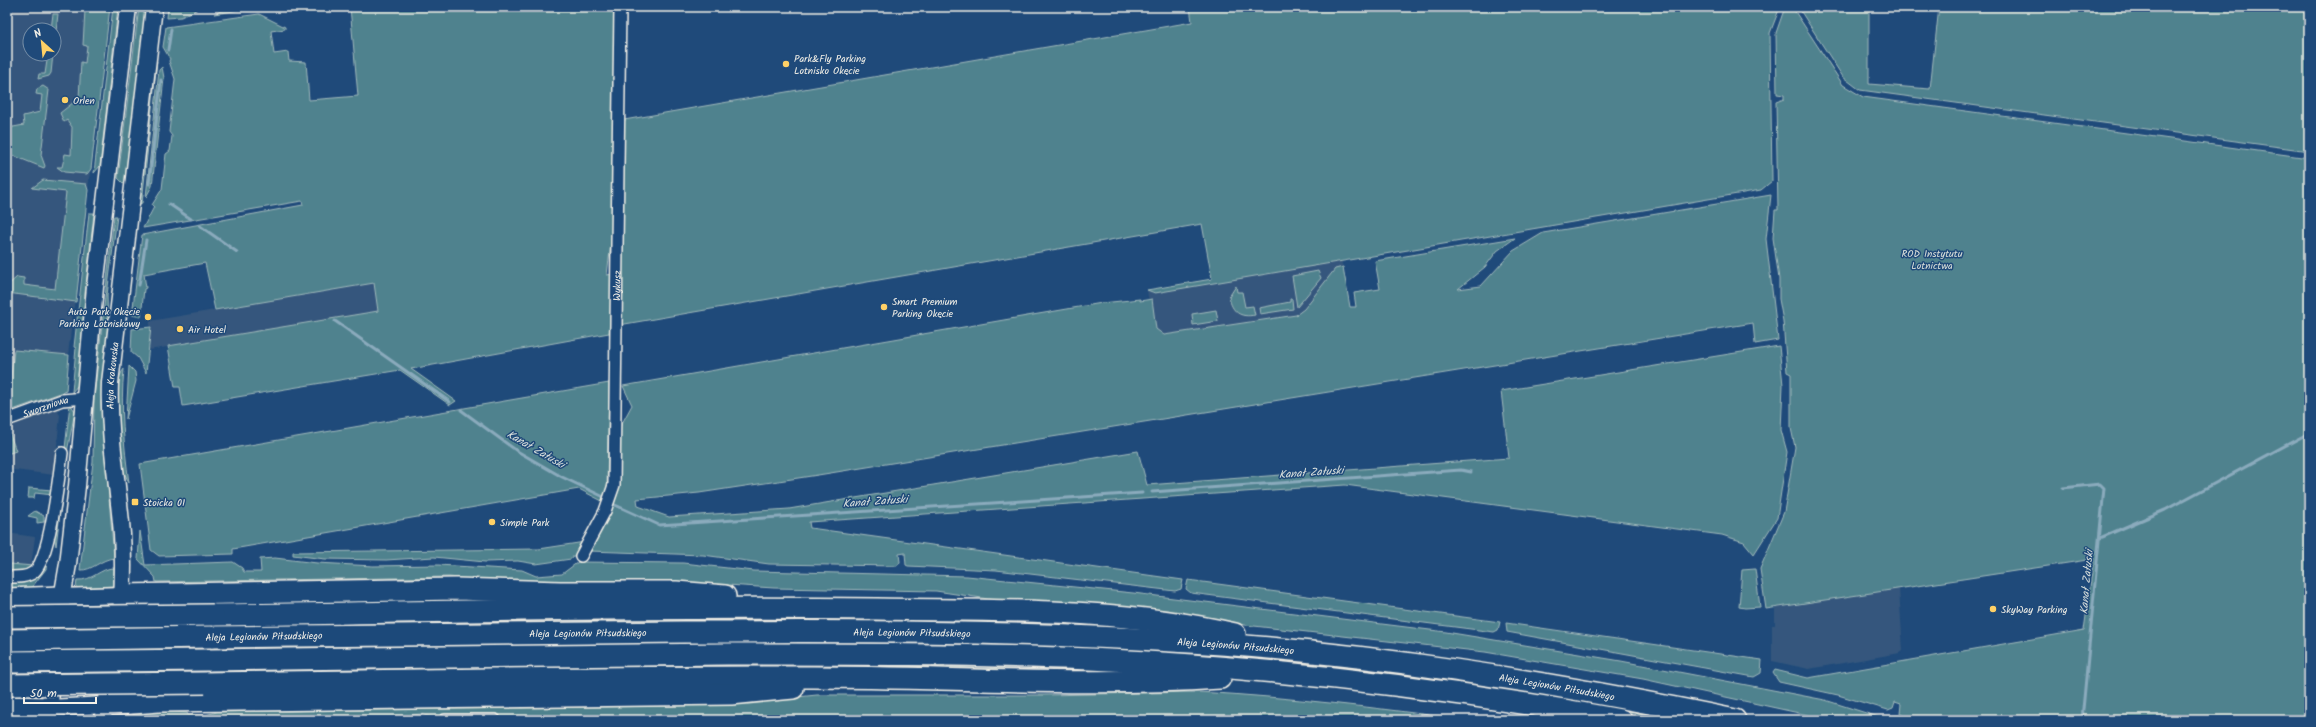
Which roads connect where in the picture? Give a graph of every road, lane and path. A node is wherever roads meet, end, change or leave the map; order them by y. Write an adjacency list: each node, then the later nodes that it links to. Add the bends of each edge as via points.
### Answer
1 (128, 7): 4 (main road, via 95,286)
2 (154, 7): 9 (main road, Aleja Krakowska, via 110,383 110,433 122,535)
3 (620, 7): 7 (street, Wykusz, via 614,485 605,511)
4 (85, 398): 5 (street, Sworzniowa, via 62,400); 10 (main road, via 68,564)
5 (7, 420)
6 (62, 453): 8 (street, via 50,527 39,564 28,575)
7 (581, 556)
8 (7, 577)
9 (122, 595): 10 (main road); 12 (highway, via 456,589 676,592 747,598); 21 (main road, Aleja Krakowska, via 117,650)
10 (61, 597): 11 (highway); 22 (main road, via 54,644)
11 (7, 600)
12 (809, 608): 13 (highway, bridge); 15 (highway, via 1108,615 1219,630)
13 (7, 617)
14 (7, 640): 15 (highway, Aleja Legionów Piłsudskiego, bridge, via 826,631 1017,633 1175,641)
15 (1314, 653): 26 (highway, Aleja Legionów Piłsudskiego, via 1489,675)
16 (7, 662): 17 (highway, bridge, via 896,654 1092,659)
17 (1288, 674): 18 (highway, via 1169,682); 25 (highway, via 1448,692)
18 (897, 677): 19 (highway, bridge, via 740,676); 21 (highway, via 731,694 159,701)
19 (7, 685)
20 (7, 707): 22 (highway)
21 (104, 713): 22 (main road)
22 (49, 714)
23 (446, 720): 24 (street)
24 (495, 720)
25 (1620, 720)
26 (1735, 720)

